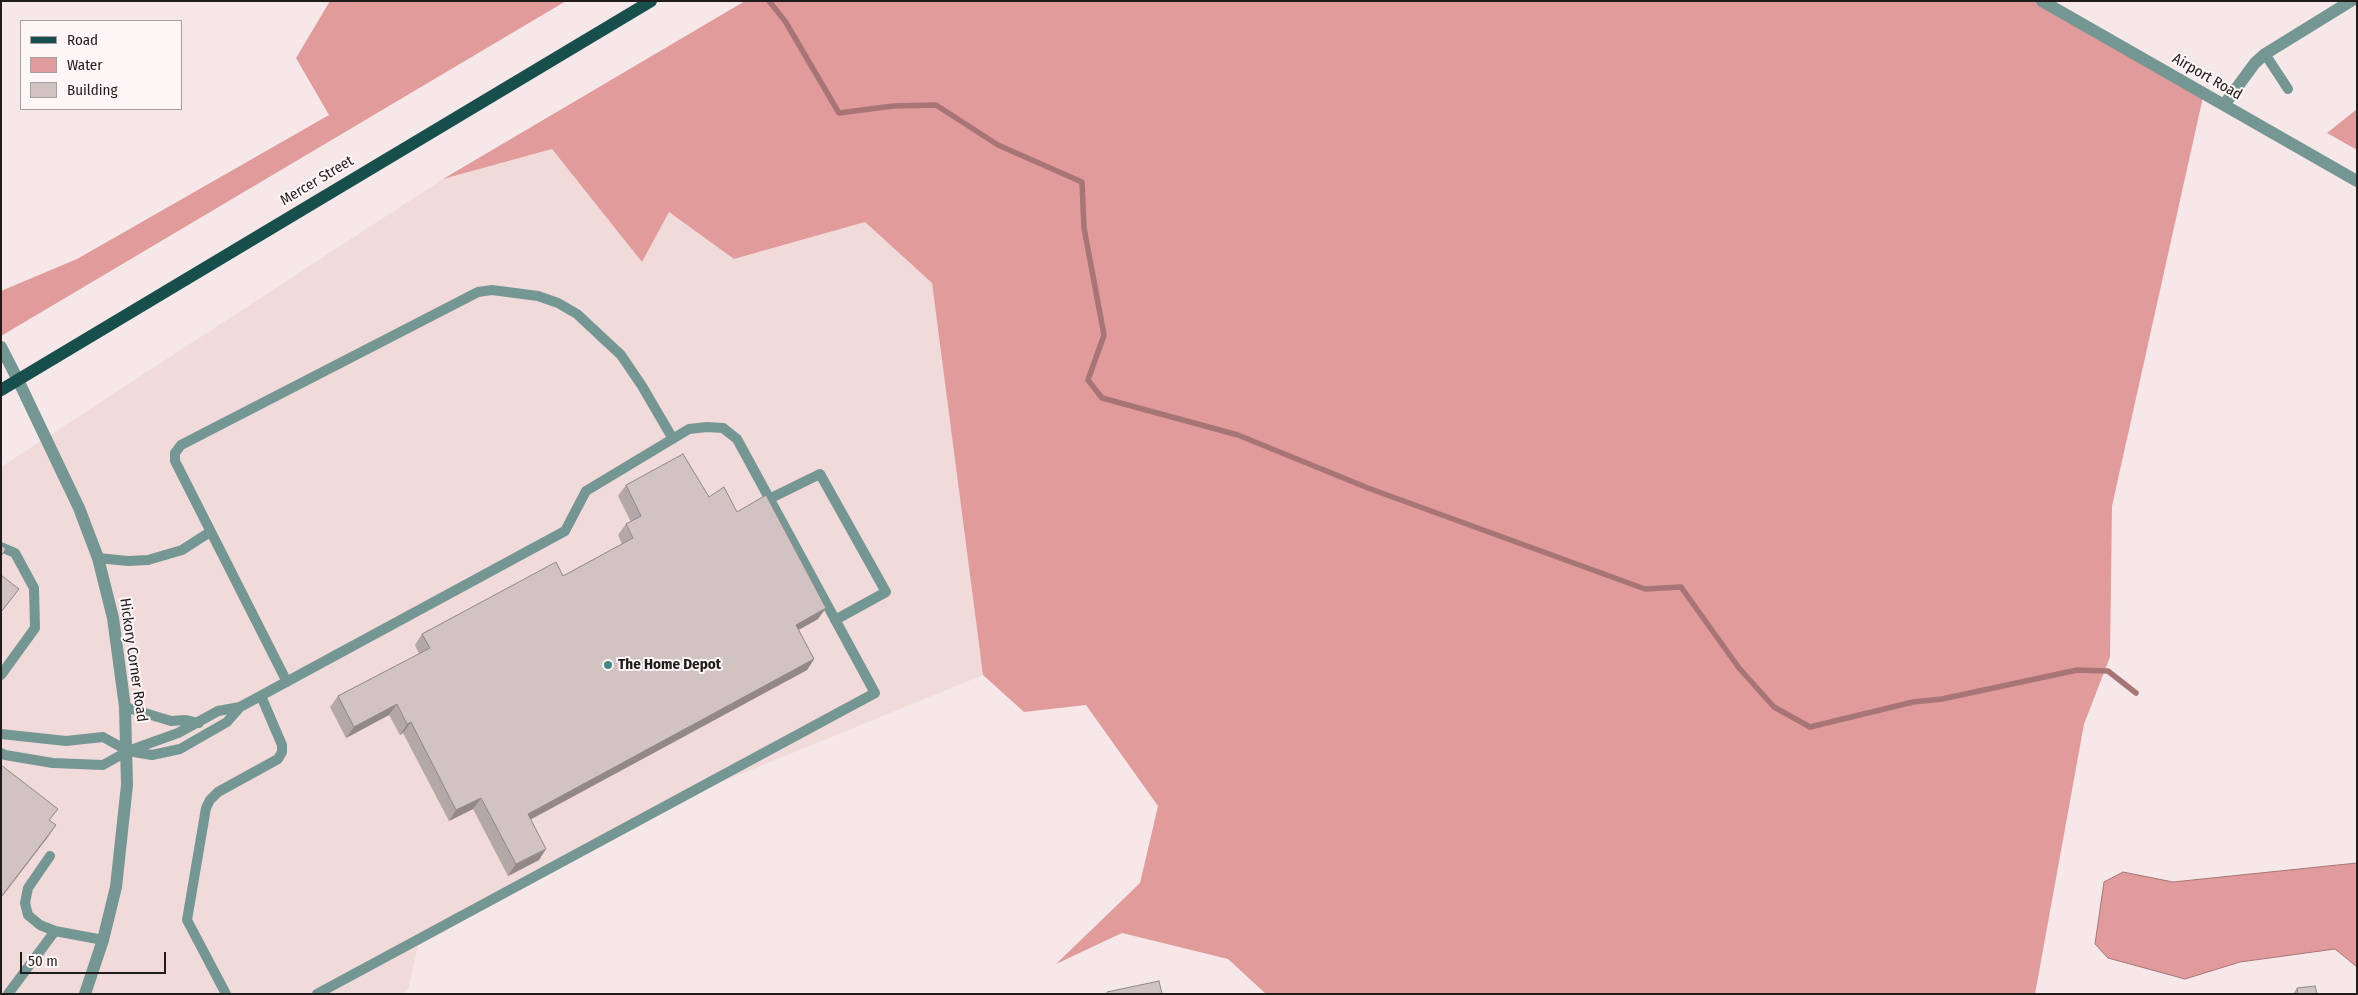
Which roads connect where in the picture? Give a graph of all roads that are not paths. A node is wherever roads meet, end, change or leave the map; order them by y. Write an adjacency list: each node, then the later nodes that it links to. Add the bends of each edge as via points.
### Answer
1 (651, 1): 9 (main road, Mercer Street)
2 (2042, 1): 6 (street, Airport Road)
3 (2351, 1): 4 (street)
4 (2265, 54): 5 (lane); 6 (street)
5 (2288, 89)
6 (2224, 105): 7 (street, Airport Road)
7 (2357, 181)
8 (1, 347): 9 (street, Hickory Corner Road)
9 (18, 380): 10 (main road, Mercer Street); 15 (street, Hickory Corner Road)
10 (1, 390)
11 (673, 439): 12 (lane, via 689,429 723,428 737,440); 13 (lane, via 621,355 577,314 558,303 520,292 478,292 180,445 174,461); 18 (lane, via 586,491 566,531)
12 (769, 499): 16 (lane); 16 (lane, via 820,474 886,592)
13 (210, 532): 15 (lane, via 182,550 148,560); 18 (lane)
14 (1, 547): 17 (lane, via 15,553 34,588 35,628)
15 (98, 558): 20 (street, Hickory Corner Road, via 113,618)
16 (835, 620): 32 (lane, via 875,693)
17 (1, 675)
18 (287, 682): 19 (lane)
19 (261, 696): 21 (lane); 31 (lane, via 282,752 278,759 218,792 210,800 187,920)
20 (125, 707): 22 (lane, via 171,721); 24 (street, Hickory Corner Road)
21 (240, 707): 22 (lane, via 218,711); 24 (lane, via 227,722 180,749 152,755)
22 (199, 722): 24 (lane, via 160,741)
23 (1, 734): 24 (lane, via 66,741 103,736)
24 (128, 751): 25 (lane, via 104,766 53,763); 28 (street, Hickory Corner Road, via 120,861)
25 (1, 753)
26 (50, 856): 27 (lane, via 28,888 25,904 28,914 40,925)
27 (55, 931): 28 (lane); 29 (lane)
28 (103, 940): 30 (street, Hickory Corner Road)
29 (8, 994)
30 (85, 994)
31 (226, 994)
32 (317, 994)

